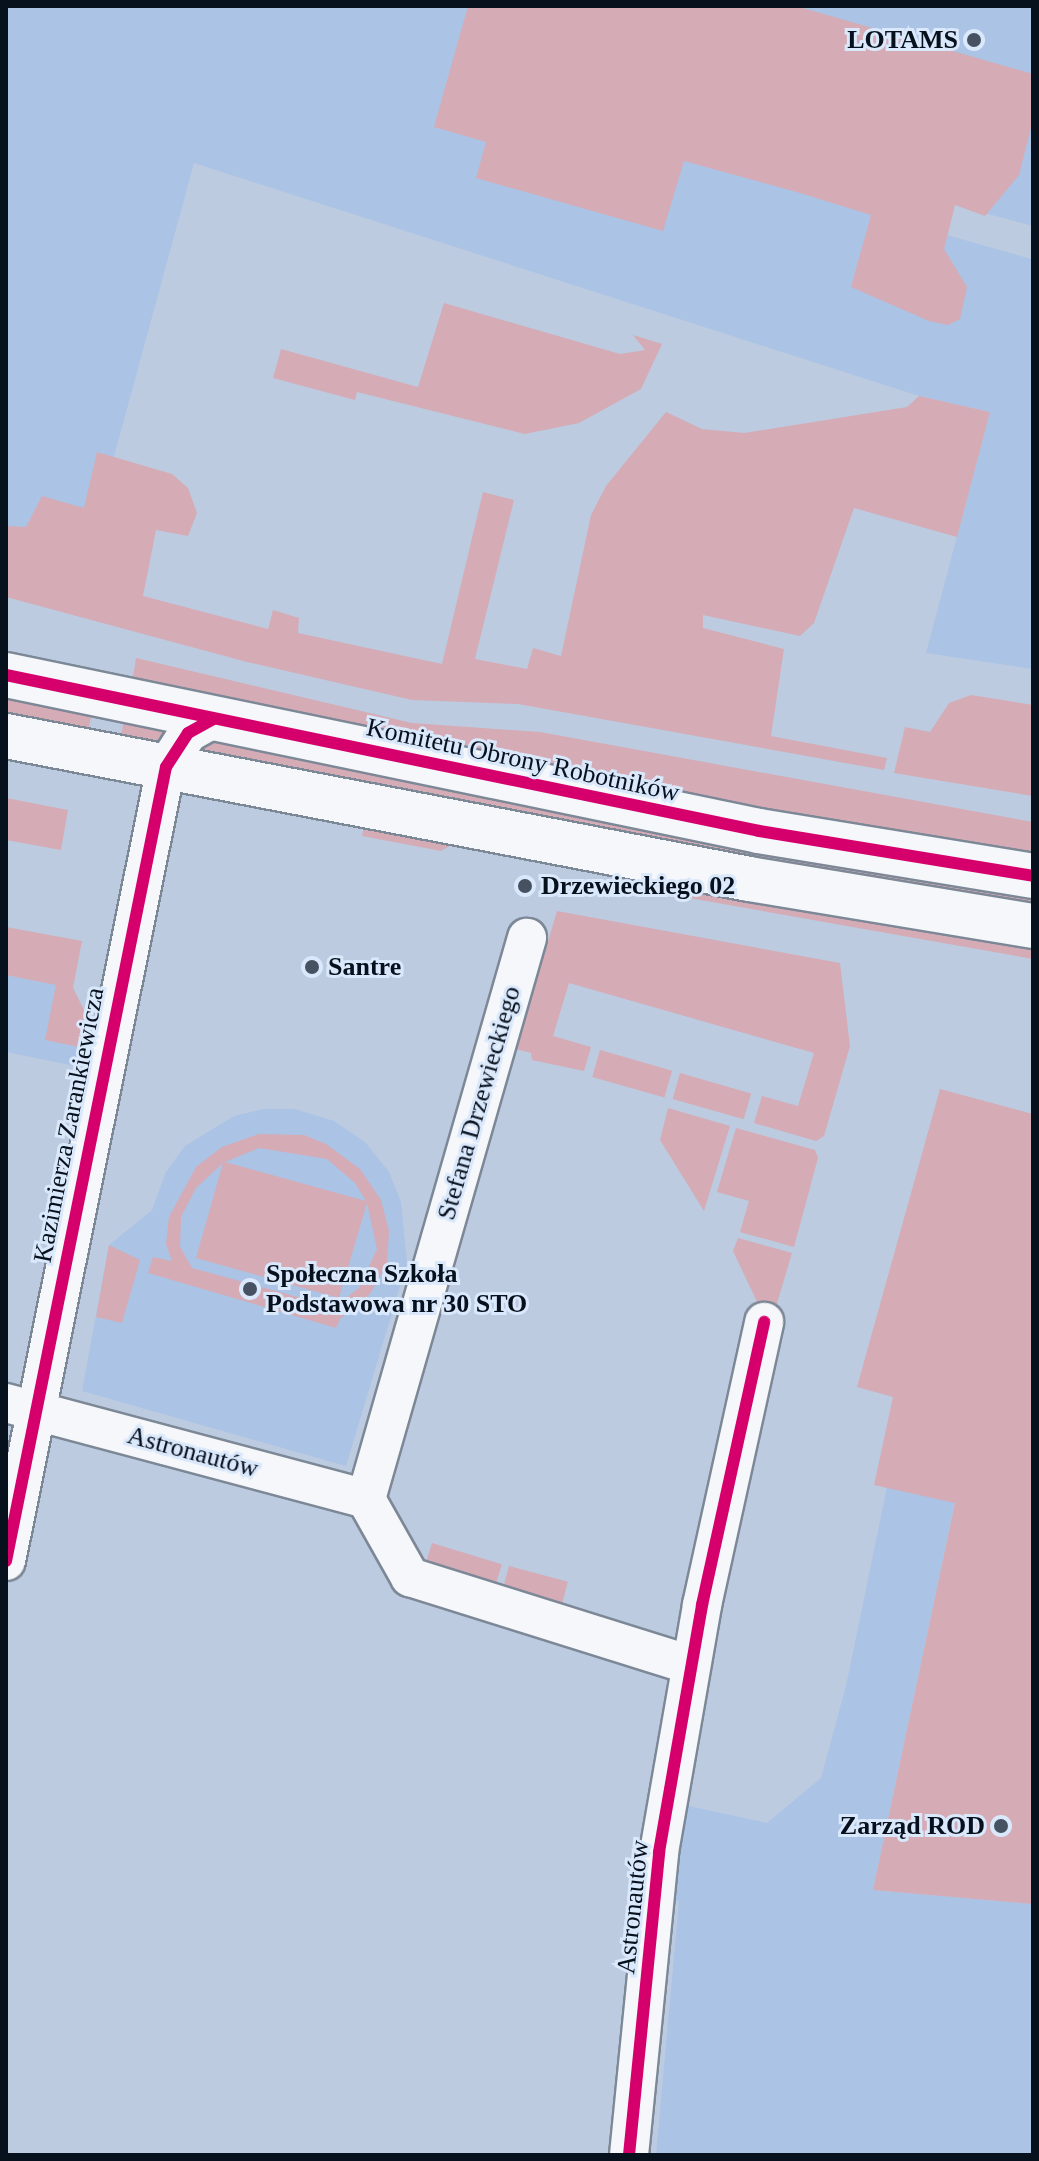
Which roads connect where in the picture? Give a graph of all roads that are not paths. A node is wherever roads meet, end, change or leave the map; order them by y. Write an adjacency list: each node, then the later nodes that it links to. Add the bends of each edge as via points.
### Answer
1 (6, 675): 2 (street, Komitetu Obrony Robotników)
2 (213, 719): 4 (street, Kazimierza Zarankiewicza, via 188,733); 5 (street, Komitetu Obrony Robotników, via 759,831)
3 (6, 736): 4 (street)
4 (166, 767): 6 (street, via 749,879); 9 (street, Kazimierza Zarankiewicza)
5 (1033, 876)
6 (1033, 926)
7 (527, 938): 10 (street, Stefana Drzewieckiego)
8 (764, 1322): 12 (street, Astronautów)
9 (21, 1406): 10 (street, Astronautów); 11 (street, Kazimierza Zarankiewicza)
10 (366, 1499): 12 (street, via 410,1577)
11 (6, 1561)
12 (691, 1665): 13 (street, Astronautów, via 659,1852)
13 (629, 2155)

